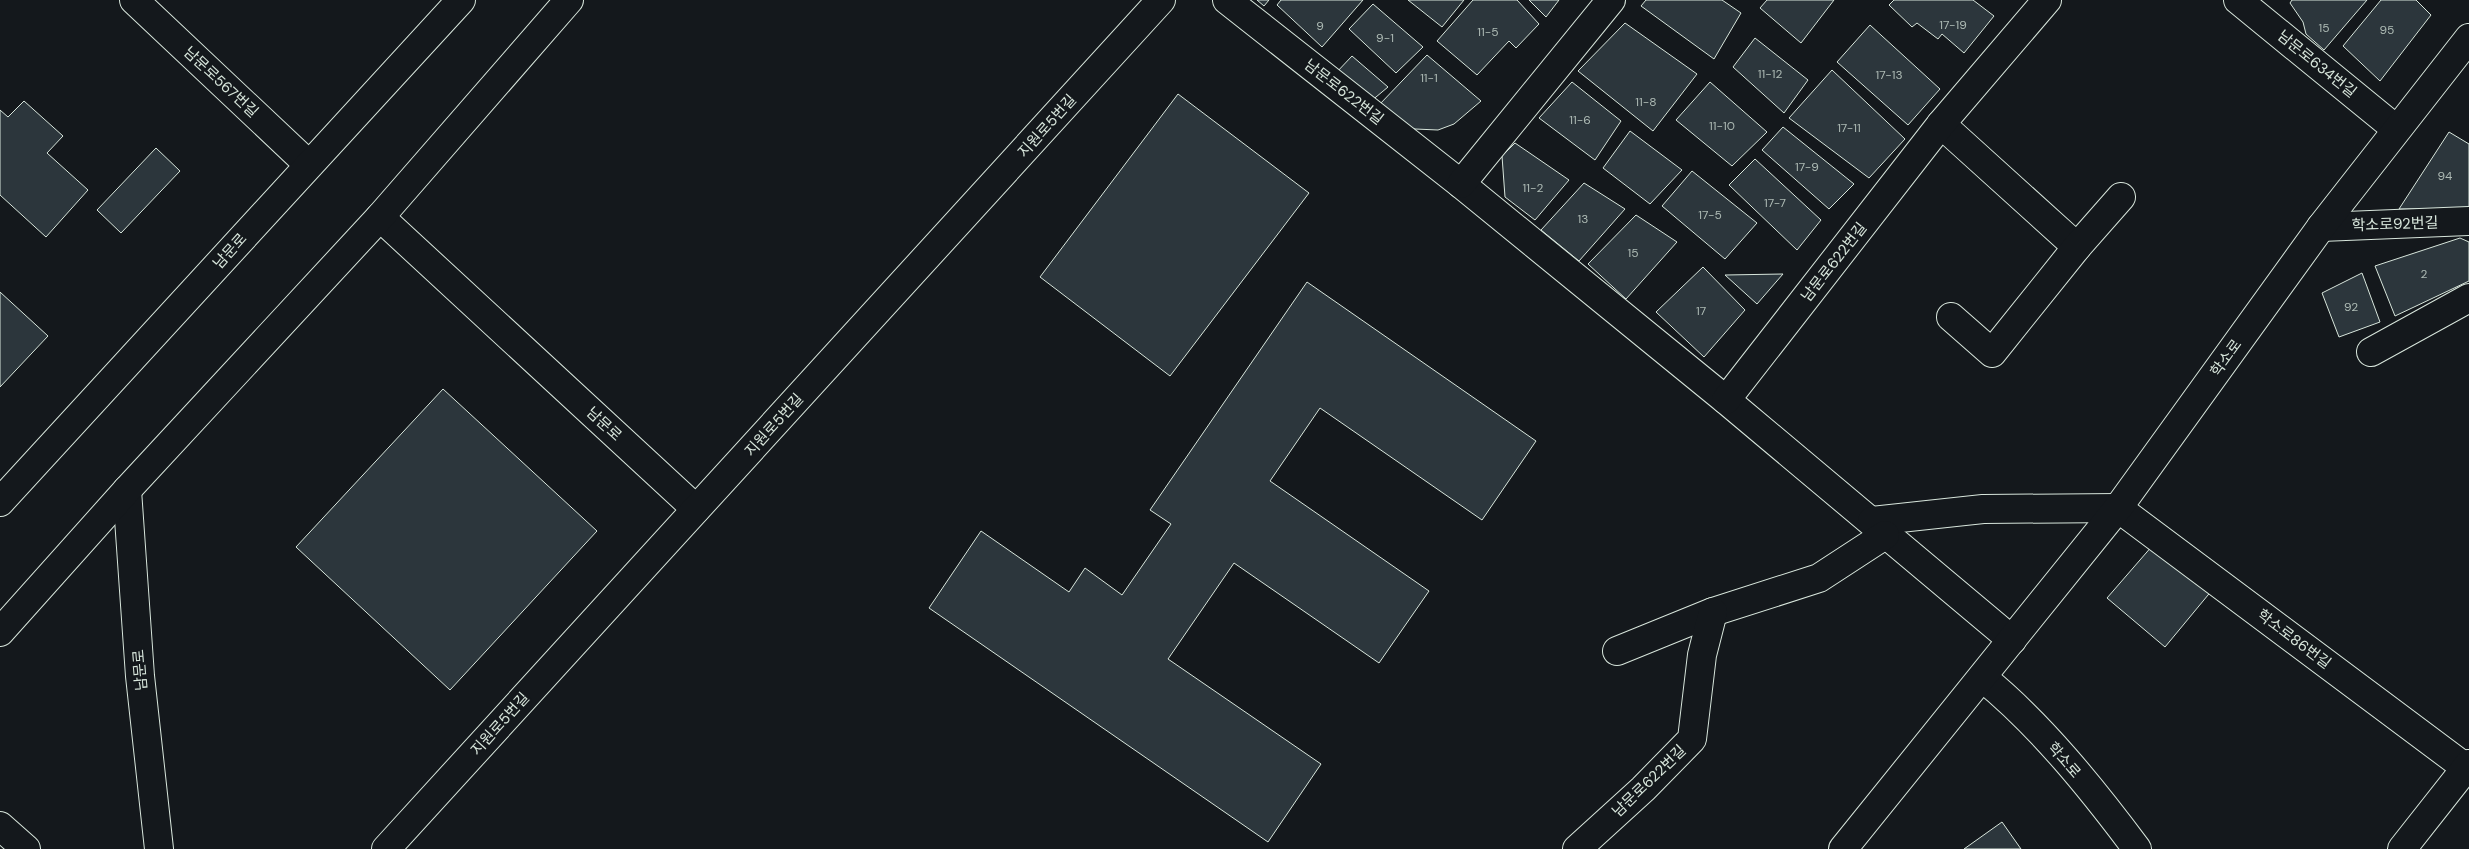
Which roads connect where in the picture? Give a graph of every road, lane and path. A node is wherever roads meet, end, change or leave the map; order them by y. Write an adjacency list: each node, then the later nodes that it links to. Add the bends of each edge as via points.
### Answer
1 (134, 0): 12 (street, 남문로567번길)
2 (461, 0): 12 (street, 남문로)
3 (569, 0): 15 (street)
4 (1161, 0): 26 (street, 지원로5번길)
5 (1226, 0): 13 (street, 남문로622번길)
6 (1611, 0): 13 (street)
7 (2047, 0): 10 (street, 남문로622번길)
8 (2238, 0): 11 (street, 남문로634번길)
9 (2469, 38): 11 (street, 학소로)
10 (1941, 124): 18 (street); 22 (street, 남문로622번길)
11 (2396, 129): 17 (street, 학소로)
12 (308, 164): 24 (street, 남문로)
13 (1461, 184): 22 (street, 남문로622번길)
14 (2121, 198): 18 (street)
15 (380, 217): 23 (street); 26 (street, 남문로)
16 (2469, 221): 17 (street, 학소로92번길)
17 (2321, 227): 25 (street, 학소로)
18 (2077, 247): 20 (street, via 1992,353)
19 (2469, 298): 21 (street)
20 (1951, 317)
21 (2370, 352)
22 (1726, 400): 27 (street, 남문로622번길)
23 (127, 490): 29 (street); 36 (street, 남문로, via 140,676)
24 (0, 502)
25 (2118, 508): 27 (street, via 1983,509); 30 (street, 학소로); 33 (street, 학소로86번길)
26 (696, 510): 37 (street, 지원로5번길)
27 (1879, 528): 28 (street, via 1819,578); 30 (street, 남문로622번길)
28 (1713, 612): 31 (street); 38 (street, 남문로622번길, via 1702,655 1692,739 1643,789)
29 (0, 632)
30 (2012, 640): 32 (street, 학소로)
31 (1617, 651)
32 (1983, 678): 39 (street, 학소로); 40 (street, 학소로, via 2014,703 2110,813)
33 (2468, 766): 41 (street)
34 (0, 826): 35 (street)
35 (26, 849)
36 (159, 849)
37 (386, 849)
38 (1576, 849)
39 (1843, 849)
40 (2137, 849)
41 (2402, 849)

